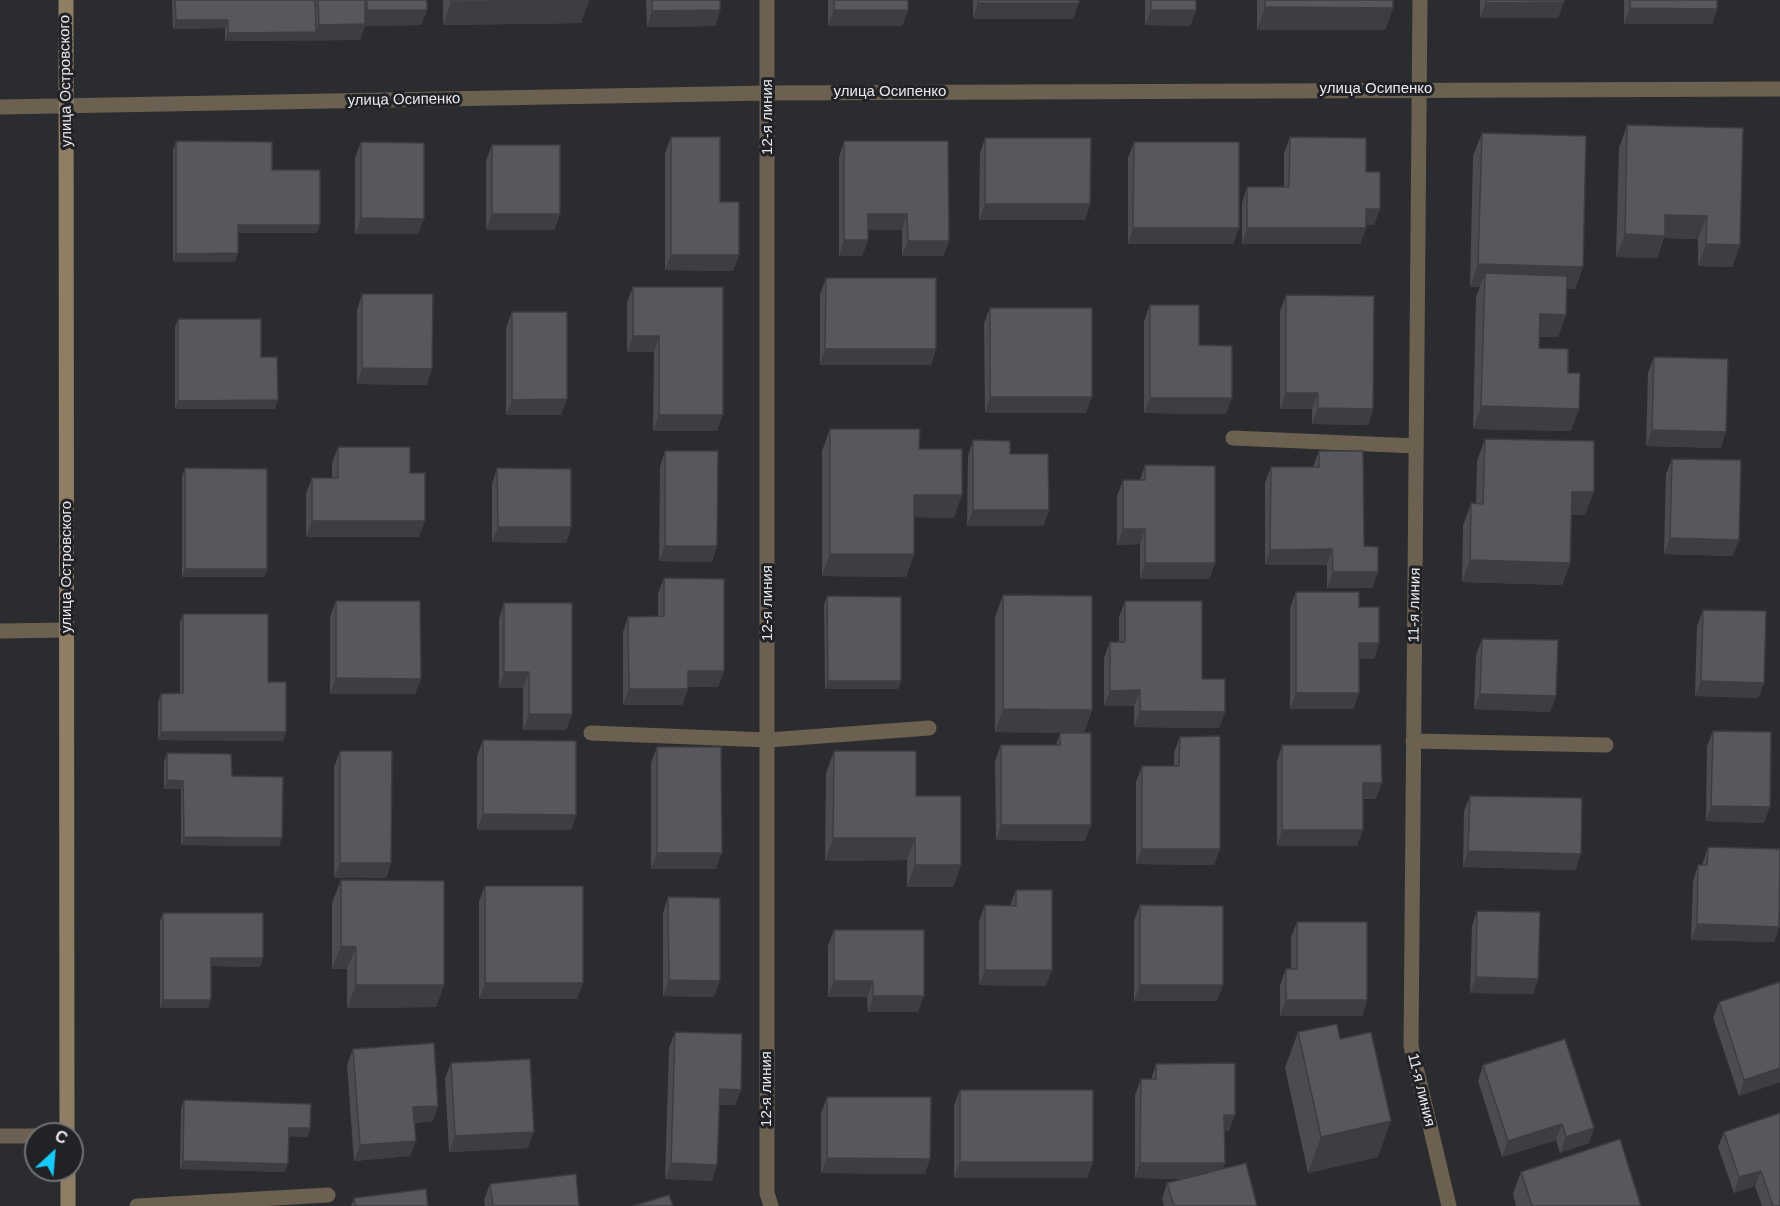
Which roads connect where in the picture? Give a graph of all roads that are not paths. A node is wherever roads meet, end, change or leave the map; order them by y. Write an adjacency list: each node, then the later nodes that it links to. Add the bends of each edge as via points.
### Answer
1 (66, 0): 7 (street, улица Островского)
2 (767, 0): 6 (street, 12-я линия)
3 (1420, 0): 4 (street, 11-я линия)
4 (1420, 89): 5 (street, улица Осипенко); 6 (street, улица Осипенко); 10 (street, 11-я линия)
5 (1780, 89)
6 (769, 93): 7 (street, улица Осипенко); 15 (street, 12-я линия)
7 (67, 106): 8 (street, улица Осипенко); 11 (street, улица Островского)
8 (0, 107)
9 (1233, 438): 10 (street)
10 (1416, 446): 16 (street, 11-я линия)
11 (67, 630): 12 (street); 18 (street, улица Островского)
12 (0, 631)
13 (929, 728): 15 (street)
14 (591, 733): 15 (street)
15 (768, 740): 25 (street, 12-я линия, via 767,1193)
16 (1413, 741): 17 (street); 26 (street, 11-я линия, via 1411,1046)
17 (1606, 745)
18 (67, 1122)
19 (0, 1136): 20 (street)
20 (24, 1136)
21 (68, 1182): 23 (street)
22 (328, 1196): 24 (street)
23 (68, 1206)
24 (137, 1206)
25 (771, 1206)
26 (1449, 1206)

